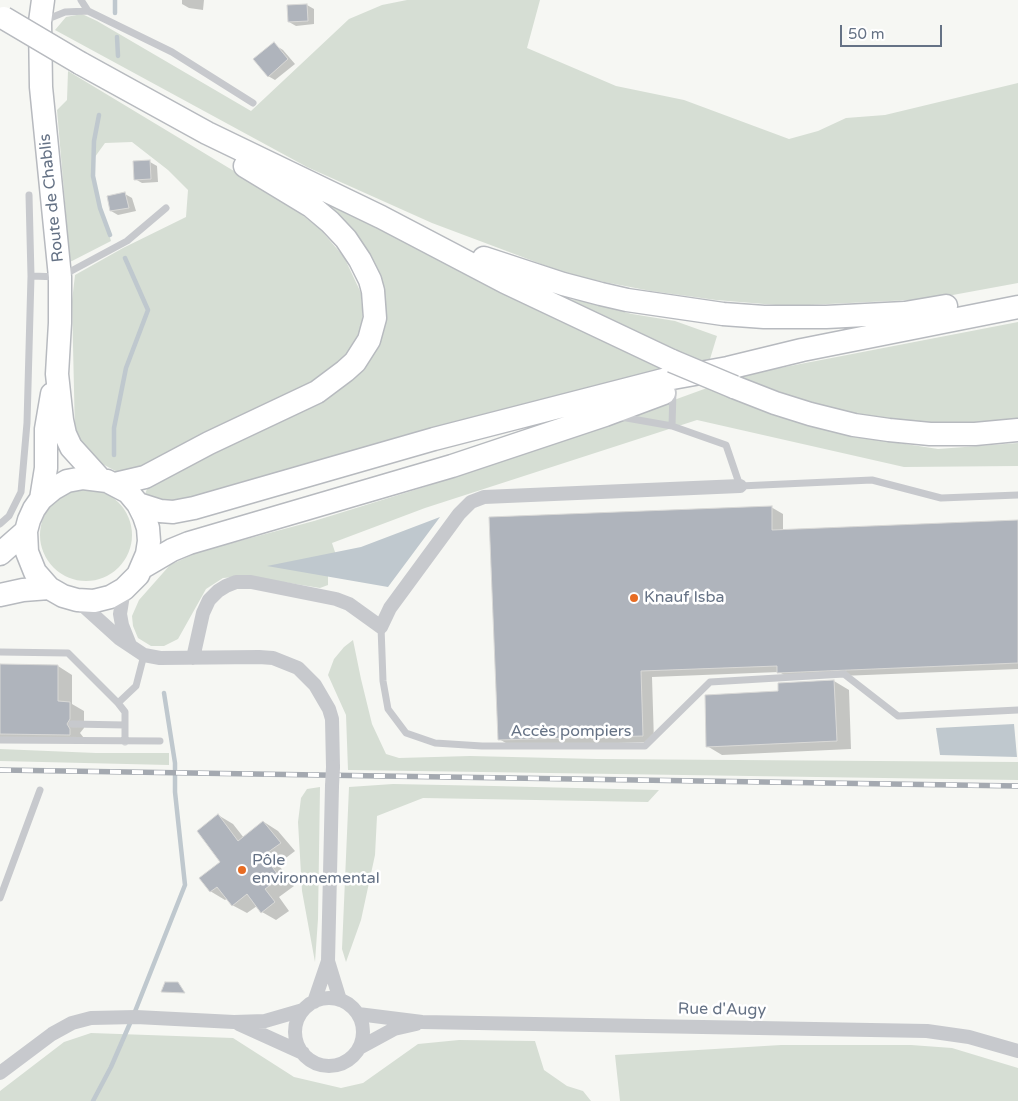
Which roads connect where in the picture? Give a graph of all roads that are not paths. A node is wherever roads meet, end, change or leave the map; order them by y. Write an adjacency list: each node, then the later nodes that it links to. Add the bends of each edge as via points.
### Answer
1 (43, 0): 5 (main road, Route de Chablis)
2 (81, 0): 3 (lane)
3 (88, 11): 5 (lane, via 65,12); 6 (lane, via 172,52)
4 (2, 16): 7 (main road, bridge)
5 (40, 22): 12 (main road, Route de Chablis, via 41,87)
6 (253, 103)
7 (207, 133): 10 (main road); 21 (main road, via 222,152 311,206 346,238 373,291 375,318 369,340 355,362 317,392 209,442 146,476)
8 (29, 195): 11 (lane)
9 (166, 208): 12 (lane, via 127,241)
10 (381, 218): 13 (main road, via 418,228 488,259 563,284 627,300 722,314 773,317 905,313); 16 (main road, bridge, via 505,282 672,361)
11 (31, 276): 12 (lane); 26 (lane, via 27,423 21,492 9,516)
12 (60, 277): 15 (main road, Route de Chablis)
13 (1018, 293)
14 (1018, 307): 16 (main road, via 802,350)
15 (57, 374): 21 (main road, via 62,420 71,447); 24 (main road, via 48,410 46,468)
16 (731, 378): 17 (main road); 20 (main road, via 775,403 854,425 930,434); 25 (main road, via 668,379 434,439 194,508 166,512)
17 (672, 390): 18 (main road); 19 (lane)
18 (605, 415): 19 (lane); 29 (main road, via 452,466 189,543)
19 (672, 426): 22 (lane, via 726,445)
20 (1018, 430)
21 (107, 481): 24 (main road, via 83,478 67,481); 25 (main road, via 128,492)
22 (740, 486): 23 (lane, via 872,480 941,498); 34 (street, via 484,497 471,502 396,600)
23 (1018, 495)
24 (41, 499): 27 (main road)
25 (138, 504): 29 (main road, via 149,541)
26 (0, 524)
27 (26, 532): 28 (main road); 30 (main road, via 27,552 35,572)
28 (0, 554)
29 (143, 566): 31 (main road)
30 (49, 588): 32 (main road); 33 (main road)
31 (124, 589): 33 (main road, via 94,601); 35 (street, via 120,614)
32 (0, 595)
33 (77, 600): 35 (street)
34 (381, 627): 38 (street, via 336,598 236,582 209,600 203,612); 40 (lane, Accès pompiers, via 383,681 388,709 406,733 435,744 645,746 710,682 844,674 898,716)
35 (130, 645): 37 (street)
36 (0, 652): 39 (lane, via 68,653)
37 (144, 655): 38 (street); 39 (lane, via 136,686)
38 (193, 658): 48 (street, bridge, via 273,658 298,668 315,685 329,709 333,766)
39 (118, 703): 42 (lane, via 125,712)
40 (1018, 710)
41 (72, 724): 42 (lane)
42 (125, 725): 45 (lane)
43 (0, 740): 45 (lane)
44 (160, 741): 45 (lane)
45 (126, 742)
46 (40, 790): 47 (lane)
47 (0, 898)
48 (328, 962): 49 (street); 50 (street)
49 (340, 1000): 50 (street, via 323,999); 51 (street)
50 (309, 1006): 52 (street, via 265,1021); 56 (street, via 298,1020 296,1032 297,1043)
51 (358, 1014): 53 (street, Rue d'Augy); 54 (street, via 363,1030)
52 (234, 1022): 56 (street); 57 (street, via 91,1018 72,1023 52,1034)
53 (422, 1022): 54 (street, Rue d'Augy, via 394,1030); 55 (street, Rue d'Augy, via 927,1031 969,1037)
54 (359, 1048): 56 (street, via 344,1063 333,1066 312,1061)
55 (1018, 1051)
56 (303, 1053)
57 (0, 1073)

